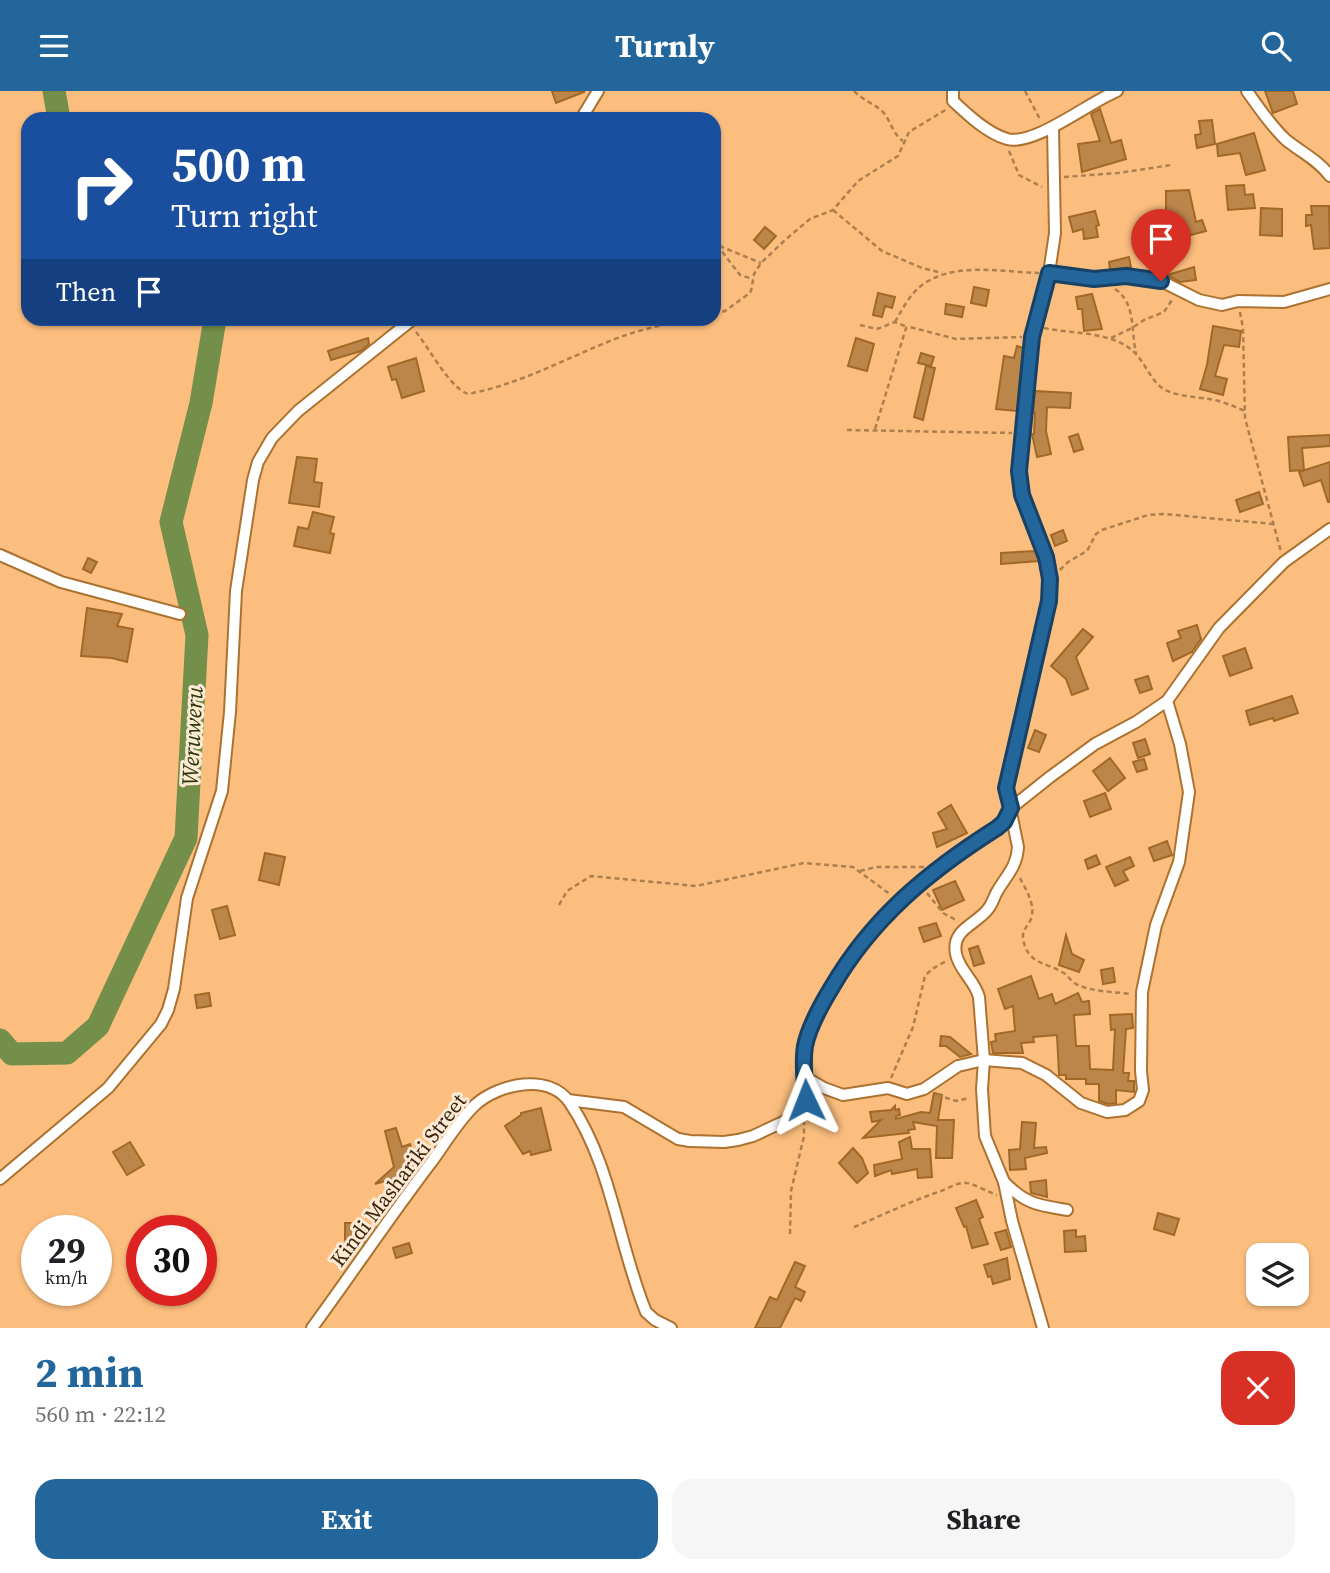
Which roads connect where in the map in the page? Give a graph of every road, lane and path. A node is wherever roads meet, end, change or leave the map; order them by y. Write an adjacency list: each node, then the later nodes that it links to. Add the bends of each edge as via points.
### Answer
1 (598, 91): 8 (street)
2 (854, 91): 11 (path, via 883,112)
3 (953, 91): 7 (street, via 953,101)
4 (1025, 91): 9 (path)
5 (1117, 91): 9 (street)
6 (1247, 91): 13 (street, via 1286,139)
7 (961, 108): 10 (street); 11 (path, via 941,111 909,131)
8 (585, 112)
9 (1050, 130): 10 (street, via 1014,140); 14 (street)
10 (1005, 138): 15 (path, via 1019,175 1046,190)
11 (903, 141): 16 (path, via 898,156 858,181)
12 (1171, 165): 14 (path)
13 (1330, 176)
14 (1053, 178): 15 (street)
15 (1055, 203): 21 (street)
16 (833, 210): 19 (path, via 810,219); 20 (path, via 882,251)
17 (721, 247): 19 (path)
18 (721, 250): 22 (path, via 740,275)
19 (761, 263): 22 (path)
20 (942, 273): 21 (path); 28 (path, via 908,299)
21 (1049, 273): 23 (street); 35 (street)
22 (753, 279): 27 (path, via 751,291)
23 (1094, 279): 24 (street, via 1145,278); 34 (path, via 1125,297)
24 (1178, 289): 26 (street, via 1211,304); 34 (path, via 1164,311)
25 (1330, 289): 26 (street, via 1284,302)
26 (1238, 301): 38 (path)
27 (721, 312)
28 (895, 322): 29 (path, via 877,329); 33 (path)
29 (860, 325)
30 (405, 326): 66 (street, via 298,411 272,438 258,462 236,591 222,791 187,898 174,989 162,1024 108,1088)
31 (414, 326): 32 (path, via 454,386 468,394 509,384 607,342)
32 (659, 326)
33 (907, 327): 35 (path, via 956,339); 39 (path)
34 (1132, 328): 36 (path); 37 (path)
35 (1033, 331): 36 (path); 41 (street)
36 (1111, 338): 37 (path)
37 (1136, 353): 38 (path, via 1164,389)
38 (1245, 411): 42 (path)
39 (875, 429): 40 (path); 41 (path)
40 (847, 430)
41 (1022, 433): 46 (street, via 1022,495)
42 (1273, 524): 45 (path); 46 (path, via 1148,515 1102,530 1087,551)
43 (1330, 529): 45 (street)
44 (0, 555): 47 (street, via 61,582)
45 (1284, 562): 48 (street, via 1219,628)
46 (1050, 579): 49 (street, via 1049,601 1006,788)
47 (180, 614)
48 (1167, 701): 49 (street, via 1096,744); 58 (street, via 1189,792 1179,862 1156,925)
49 (1011, 808): 50 (street, via 1018,847); 51 (street, via 1004,822)
50 (1015, 866): 56 (street, via 990,906); 58 (path, via 1031,901 1032,916 1023,938 1035,961 1062,972 1079,986)
51 (939, 869): 52 (path, via 919,865); 53 (street)
52 (860, 871): 54 (path); 55 (path, via 804,863 696,886 591,876 567,891)
53 (921, 884): 54 (street); 56 (path, via 943,913)
54 (901, 898): 60 (street, via 853,953 824,999 806,1046)
55 (559, 905)
56 (972, 924): 57 (street, via 957,937)
57 (956, 955): 59 (street, via 977,990); 61 (path, via 925,976 913,1027)
58 (1142, 995): 59 (street, via 1143,1090 1139,1101 1125,1111 1107,1112 1081,1103 1046,1075 1022,1063)
59 (984, 1060): 62 (street, via 949,1070); 63 (street)
60 (805, 1077): 61 (street, via 848,1096); 65 (street)
61 (888, 1088): 62 (street, via 907,1094)
62 (924, 1089): 63 (path, via 956,1101)
63 (982, 1089): 67 (street, via 985,1136)
64 (568, 1100): 65 (street, Kindi Mashariki Street, via 624,1107 678,1139 724,1142 768,1130); 72 (street, Kindi Mashariki Street, via 552,1089 512,1085 474,1106); 73 (street, via 602,1169 646,1312)
65 (805, 1105): 71 (path, via 804,1136 791,1191)
66 (0, 1179)
67 (1004, 1182): 68 (street); 69 (street, via 1024,1201)
68 (1007, 1198): 70 (path, via 961,1183); 74 (street)
69 (1067, 1210)
70 (854, 1227)
71 (790, 1234)
72 (312, 1328)
73 (671, 1328)
74 (1042, 1328)

